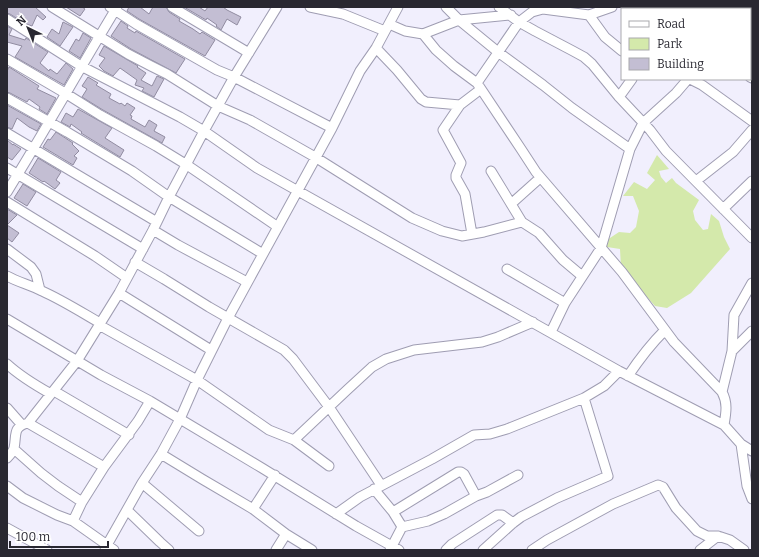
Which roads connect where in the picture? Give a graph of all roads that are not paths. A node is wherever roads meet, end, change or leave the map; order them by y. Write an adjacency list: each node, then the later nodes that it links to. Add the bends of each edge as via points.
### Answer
1 (52, 7): 18 (street)
2 (172, 7): 22 (street)
3 (277, 7): 22 (street)
4 (310, 7): 10 (street)
5 (446, 7): 14 (street)
6 (499, 7): 11 (street)
7 (612, 7): 12 (street)
8 (114, 8): 18 (street); 25 (street, via 136,24)
9 (395, 8): 16 (street)
10 (340, 11): 16 (street)
11 (511, 15): 14 (street); 15 (street)
12 (589, 15): 15 (street, via 543,9 532,12); 20 (street, via 605,37)
13 (7, 19): 24 (street)
14 (459, 20): 17 (street); 21 (street)
15 (519, 22): 21 (street); 31 (street, via 584,57)
16 (387, 27): 17 (street); 19 (street)
17 (423, 34): 29 (street, via 436,50)
18 (99, 36): 24 (street); 34 (street)
19 (376, 48): 33 (street, via 420,99 426,102); 38 (street, via 360,71)
20 (621, 50)
21 (498, 52): 29 (street); 43 (street)
22 (249, 53): 25 (street)
23 (7, 59): 30 (street)
24 (81, 66): 30 (street); 40 (street)
25 (234, 77): 34 (street); 38 (street)
26 (631, 80): 31 (street)
27 (688, 80): 37 (street)
28 (691, 80): 35 (street)
29 (479, 86): 33 (street); 49 (street)
30 (65, 93): 36 (street); 45 (street)
31 (619, 97): 37 (street)
32 (7, 98): 36 (street)
33 (460, 105): 61 (street, via 443,130 461,163 456,178 465,194)
34 (218, 106): 40 (street); 44 (street, via 250,120)
35 (752, 121)
36 (49, 122): 42 (street); 54 (street, via 132,171)
37 (643, 123): 43 (street); 50 (street)
38 (332, 128): 44 (street)
39 (752, 130): 50 (street, via 733,152)
40 (204, 131): 45 (street); 52 (street, via 257,168)
41 (7, 133): 42 (street)
42 (33, 149): 48 (street); 59 (street)
43 (630, 149): 64 (street)
44 (315, 158): 52 (street); 61 (street, via 412,218 442,231 462,236)
45 (186, 165): 54 (street); 60 (street)
46 (7, 168): 48 (street)
47 (491, 172): 56 (street)
48 (17, 175): 53 (street); 65 (street)
49 (540, 178): 56 (street); 64 (street)
50 (696, 181): 57 (street)
51 (752, 181): 57 (street)
52 (298, 190): 60 (street); 79 (street)
53 (7, 192)
54 (169, 198): 59 (street); 66 (street)
55 (7, 202): 71 (street)
56 (511, 204): 58 (street)
57 (723, 209): 62 (street)
58 (522, 222): 61 (street); 70 (street, via 539,234)
59 (155, 226): 65 (street); 72 (street, via 178,245)
60 (278, 228): 66 (street)
61 (472, 234)
62 (752, 238)
63 (7, 248): 74 (street, via 36,274)
64 (601, 248): 70 (street); 81 (street)
65 (143, 249): 67 (street)
66 (263, 254): 72 (street)
67 (136, 262): 71 (street); 77 (street)
68 (507, 269): 76 (street)
69 (7, 276): 74 (street)
70 (582, 276): 76 (street)
71 (127, 278): 75 (street)
72 (247, 282): 77 (street)
73 (752, 283): 85 (street, via 734,315)
74 (40, 290): 80 (street)
75 (119, 293): 80 (street); 84 (street)
76 (565, 303): 83 (street)
77 (228, 318): 84 (street); 95 (street, via 284,350)
78 (7, 319): 86 (street)
79 (533, 322): 83 (street); 95 (street, via 482,342 414,350 386,359 372,367)
80 (100, 324): 86 (street); 90 (street)
81 (665, 330): 89 (street, via 650,344); 92 (street)
82 (752, 331): 85 (street)
83 (551, 332): 88 (street)
84 (211, 350): 90 (street)
85 (732, 351): 92 (street)
86 (77, 361): 91 (street); 94 (street)
87 (7, 364): 91 (street, via 30,382)
88 (619, 371): 89 (street); 93 (street, via 604,386)
89 (628, 376): 99 (street)
90 (197, 380): 97 (street); 101 (street, via 269,430)
91 (53, 392): 98 (street); 100 (street)
92 (722, 392): 99 (street, via 727,407)
93 (584, 398): 113 (street, via 507,429 474,435); 122 (street, via 608,476 557,498)
94 (150, 400): 97 (street); 100 (street)
95 (329, 407): 101 (street); 113 (street)
96 (7, 408): 98 (street)
97 (180, 419): 105 (street); 109 (street)
98 (25, 424): 103 (street, via 18,427); 108 (street)
99 (724, 425): 102 (street)
100 (128, 435): 108 (street)
101 (294, 440): 107 (street)
102 (741, 444): 104 (street); 115 (street, via 747,486)
103 (14, 449): 106 (street); 116 (street, via 41,473)
104 (752, 451)
105 (161, 454): 111 (street); 117 (street)
106 (7, 458)
107 (329, 466)
108 (104, 467): 116 (street)
109 (275, 475): 117 (street); 120 (street)
110 (518, 475): 114 (street)
111 (142, 483): 118 (street); 125 (street)
112 (7, 486): 121 (street, via 23,498)
113 (378, 487): 119 (street); 120 (street)
114 (476, 496): 119 (street, via 464,474 458,472); 123 (street, via 428,521)
115 (752, 499)
116 (82, 502): 121 (street)
117 (253, 508): 126 (street)
118 (127, 510): 128 (street); 132 (street)
119 (393, 512): 123 (street)
120 (336, 514): 129 (street)
121 (73, 521): 128 (street)
122 (513, 523): 130 (street); 135 (street, via 502,515 497,515)
123 (402, 527): 129 (street)
124 (7, 528): 131 (street)
125 (199, 531)
126 (286, 534): 133 (street); 134 (street)
127 (718, 536): 136 (street, via 707,536 697,531 676,508 663,486 658,485 613,504); 137 (street); 138 (street, via 730,540)
128 (109, 548)
129 (393, 549)
130 (486, 549)
131 (47, 550)
132 (169, 550)
133 (276, 550)
134 (312, 550)
135 (446, 550)
136 (532, 550)
137 (700, 550)
138 (744, 550)

